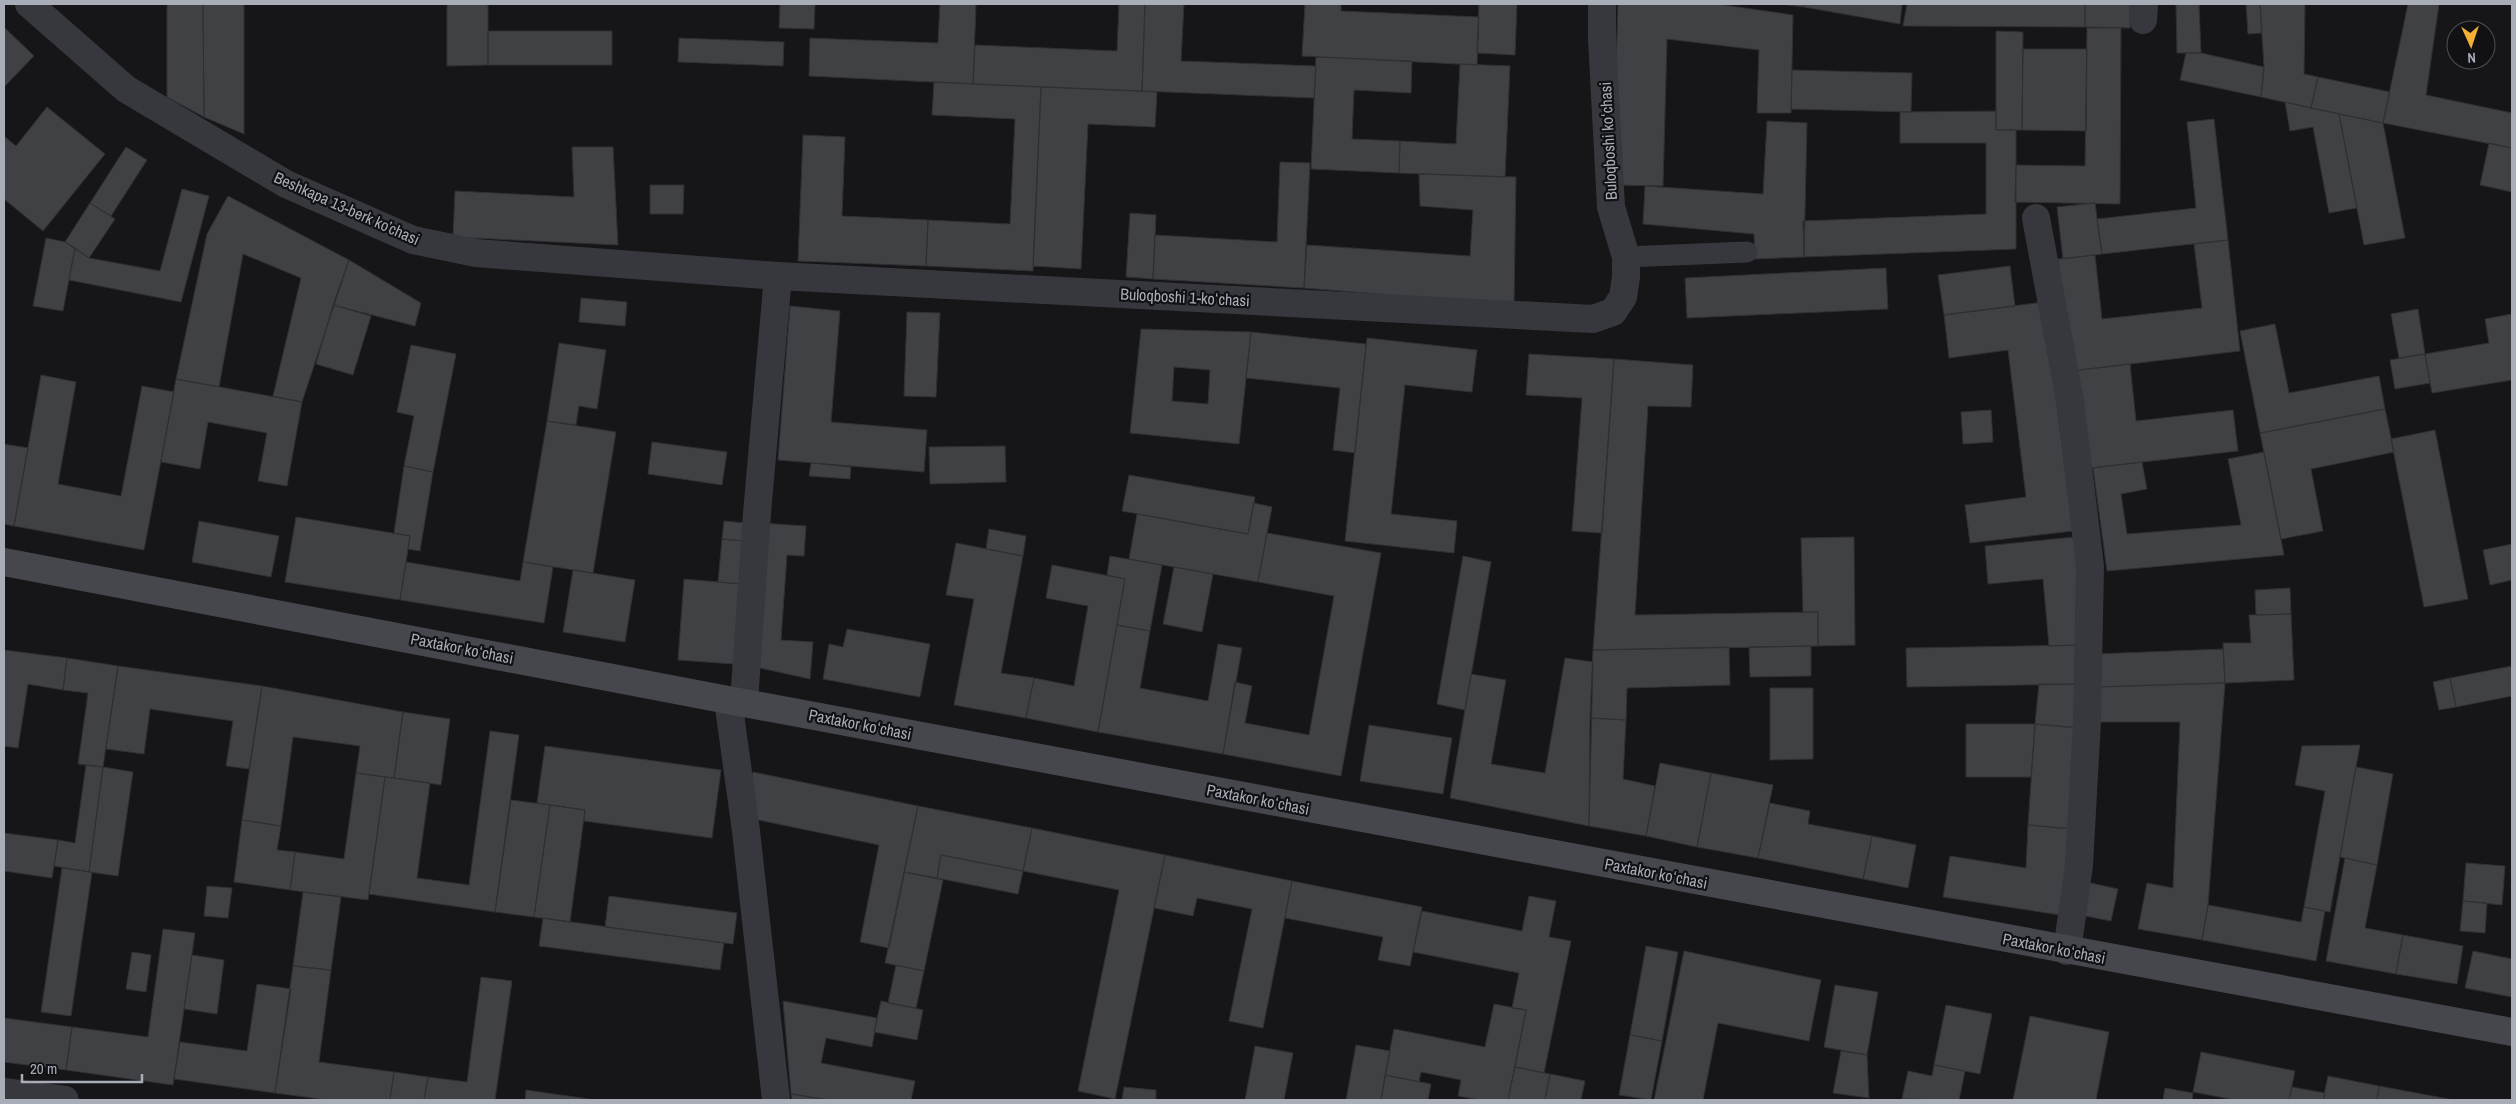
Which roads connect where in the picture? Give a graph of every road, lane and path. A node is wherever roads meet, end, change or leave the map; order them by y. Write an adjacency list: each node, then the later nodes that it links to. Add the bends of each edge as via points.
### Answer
1 (29, 4): 6 (street, Beshkapa 13-berk koʼchasi, via 126,89 286,184 412,240 476,253)
2 (1602, 4): 5 (street, Buloqboshi koʻchasi, via 1611,208)
3 (2036, 218): 10 (street, via 2070,401 2090,566 2087,721 2079,865)
4 (1747, 252): 5 (lane)
5 (1626, 257): 7 (street, Buloqboshi koʻchasi, via 1623,297 1612,312)
6 (778, 276): 7 (street, Buloqboshi 1-koʻchasi); 9 (street)
7 (1593, 319)
8 (4, 562): 9 (main road, Paxtakor koʻchasi)
9 (736, 701): 10 (main road, Paxtakor koʻchasi); 14 (street, via 746,831)
10 (2067, 951): 11 (main road, Paxtakor koʻchasi)
11 (2512, 1032)
12 (4, 1092): 13 (street)
13 (65, 1100)
14 (776, 1100)

